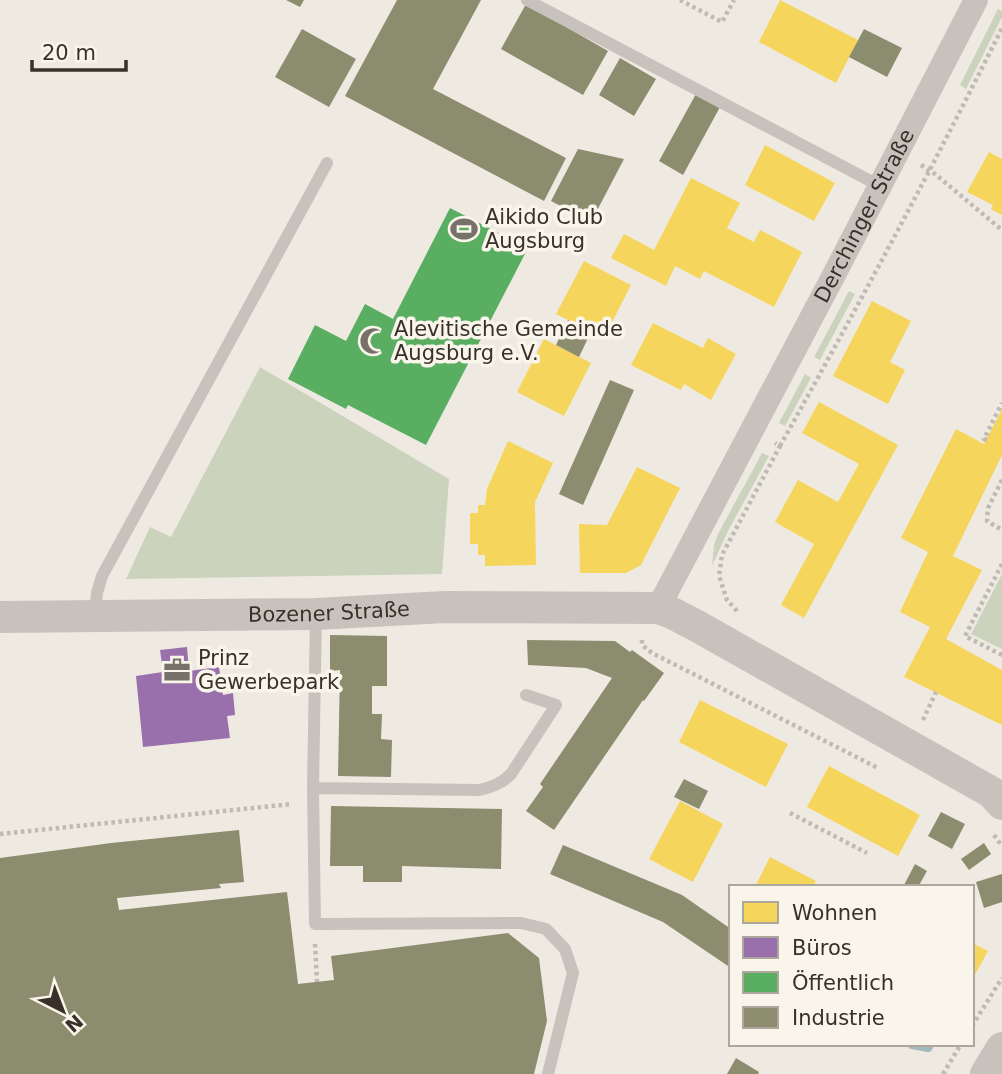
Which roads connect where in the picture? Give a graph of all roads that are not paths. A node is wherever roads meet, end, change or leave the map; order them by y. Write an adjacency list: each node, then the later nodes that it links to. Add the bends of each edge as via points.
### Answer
1 (527, 0): 4 (lane)
2 (976, 0): 4 (street, Derchinger Straße)
3 (327, 163): 8 (lane, via 102,576)
4 (880, 186): 5 (street, Derchinger Straße)
5 (658, 608): 6 (street, Bozener Straße, via 445,607); 11 (street, via 991,792)
6 (316, 614): 8 (street, Bozener Straße); 10 (lane)
7 (0, 617): 8 (street, Bozener Straße)
8 (95, 617)
9 (526, 695): 10 (lane, via 556,705 512,775 495,786)
10 (314, 795): 13 (lane, via 314,924 521,923 546,929 565,949 573,974)
11 (997, 818)
12 (1002, 1048): 14 (street)
13 (548, 1074)
14 (986, 1074)

